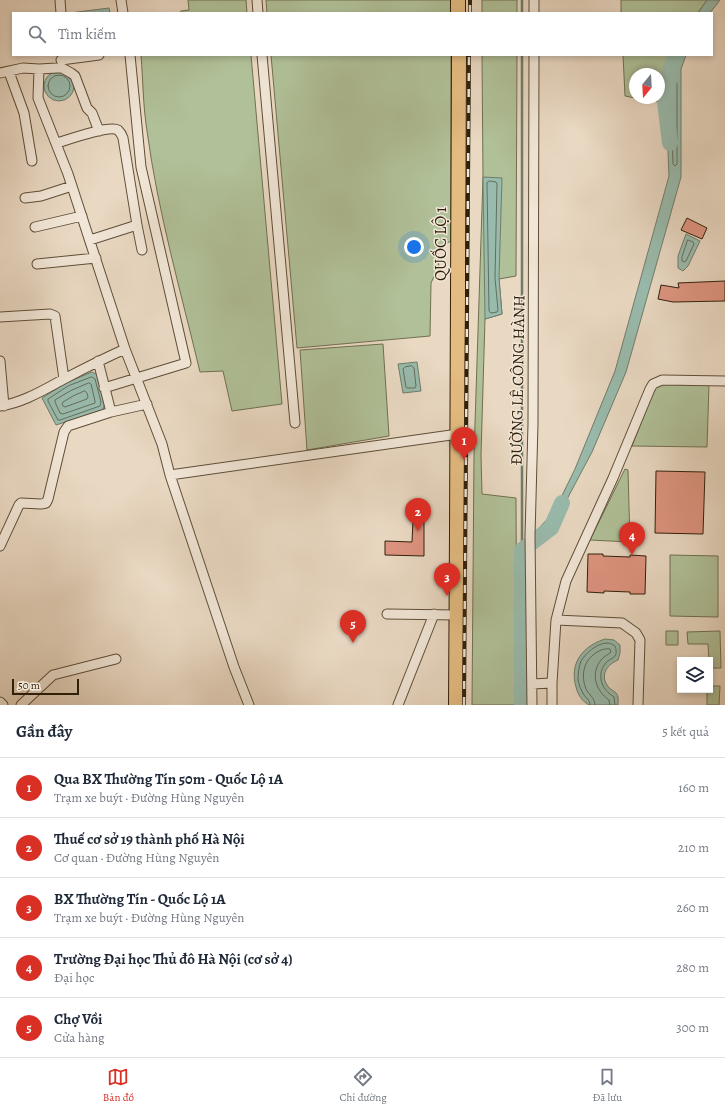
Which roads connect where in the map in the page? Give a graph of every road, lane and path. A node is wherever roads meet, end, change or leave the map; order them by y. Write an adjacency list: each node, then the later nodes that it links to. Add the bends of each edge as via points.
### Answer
1 (60, 0): 6 (street)
2 (121, 0): 7 (street)
3 (257, 0): 8 (street)
4 (458, 0): 9 (highway)
5 (534, 0): 10 (street)
6 (61, 12)
7 (123, 12)
8 (258, 12)
9 (458, 12)
10 (534, 12)
11 (93, 56): 16 (street)
12 (130, 56): 35 (street, via 141,167 186,363)
13 (262, 56): 42 (street)
14 (459, 56): 43 (highway, QUỐC LỘ 1)
15 (534, 56): 52 (street, ĐƯỜNG LÊ CÔNG HÀNH, via 533,424 530,536)
16 (61, 61): 17 (street); 19 (street, via 75,76)
17 (39, 69): 18 (street, via 23,68); 20 (street, via 38,98)
18 (4, 72): 21 (street, via 24,113)
19 (99, 131): 20 (street); 25 (street, via 118,130 121,134)
20 (57, 143): 22 (street)
21 (32, 161)
22 (72, 186): 23 (street, via 41,196); 24 (street)
23 (25, 198)
24 (82, 216): 26 (street); 27 (street)
25 (137, 225): 27 (street); 28 (street)
26 (35, 227)
27 (90, 240): 29 (street)
28 (142, 250)
29 (96, 258): 30 (street); 32 (street)
30 (37, 264)
31 (0, 317): 36 (street, via 50,314 55,316)
32 (124, 349): 34 (street); 35 (street)
33 (0, 361): 40 (street)
34 (98, 361): 36 (street); 38 (street)
35 (136, 378): 38 (street); 39 (street)
36 (64, 379): 40 (street, via 24,400)
37 (725, 381): 49 (street, via 662,380 653,384 566,581)
38 (104, 388): 41 (street)
39 (146, 404): 41 (street); 44 (street, via 162,444)
40 (2, 406)
41 (111, 412): 45 (street, via 68,426 64,432 46,503 21,503)
42 (295, 423)
43 (458, 434): 44 (street); 48 (highway, QUỐC LỘ 1)
44 (170, 475): 56 (street)
45 (0, 546)
46 (387, 614): 47 (street)
47 (434, 614): 48 (street); 57 (street)
48 (456, 615): 58 (highway, QUỐC LỘ 1)
49 (556, 620): 51 (street); 61 (street, via 622,623 636,634 640,640)
50 (116, 659): 55 (street, via 52,675)
51 (552, 683): 52 (street); 60 (street)
52 (532, 684): 59 (street, ĐƯỜNG LÊ CÔNG HÀNH)
53 (0, 702): 54 (street)
54 (3, 705)
55 (21, 705)
56 (249, 705)
57 (398, 705)
58 (456, 705)
59 (532, 705)
60 (552, 705)
61 (638, 705)

